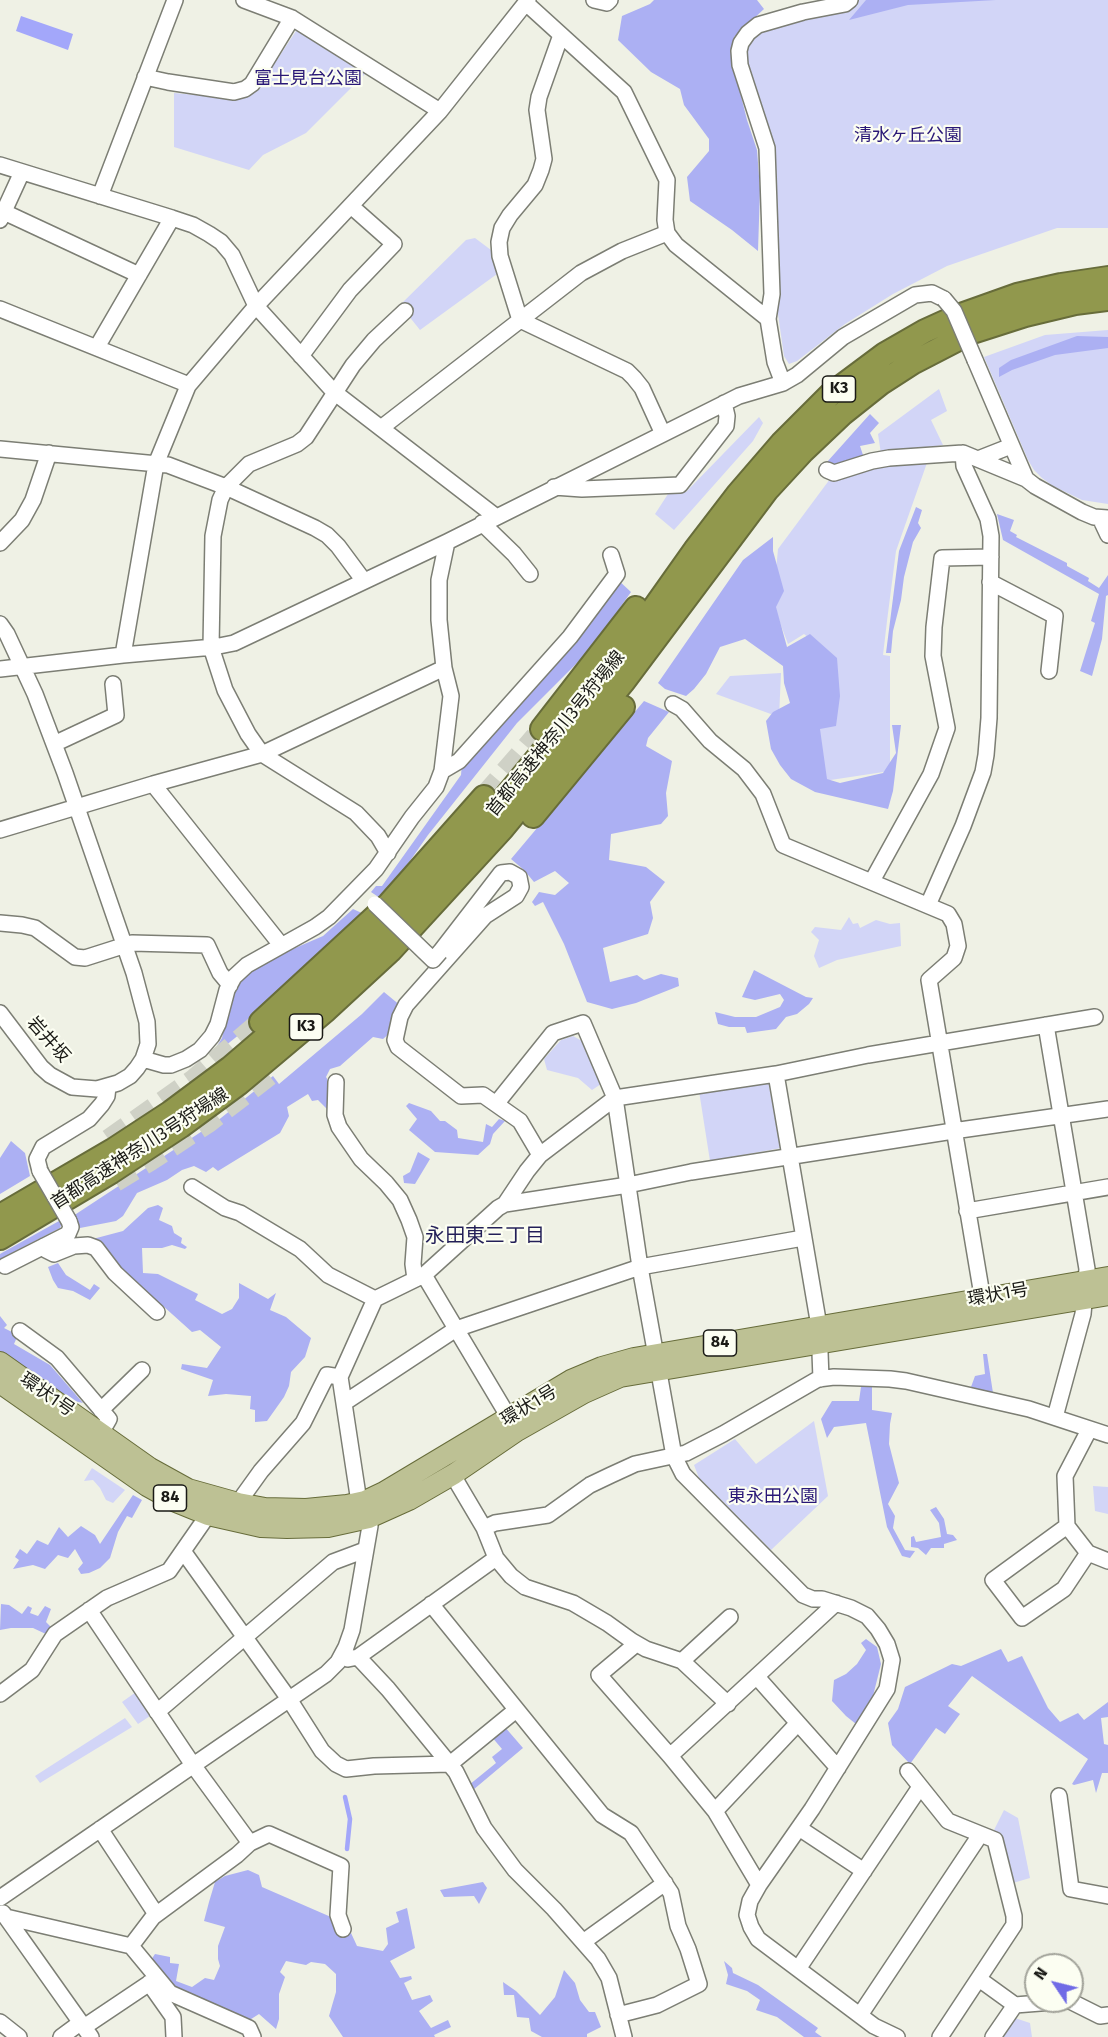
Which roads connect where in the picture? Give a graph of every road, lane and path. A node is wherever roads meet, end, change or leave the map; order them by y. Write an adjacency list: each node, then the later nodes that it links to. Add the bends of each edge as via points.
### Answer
1 (175, 0): 9 (street)
2 (594, 0): 3 (street)
3 (610, 0)
4 (850, 0): 25 (street, via 758,25 741,43 740,66 767,148 772,294)
5 (247, 1): 7 (street)
6 (527, 2): 8 (street); 10 (street)
7 (292, 18): 9 (street, via 252,84 245,89 234,92); 10 (street)
8 (561, 35): 17 (street, via 624,92 667,180); 24 (street, via 537,110 544,159 541,170 502,228 499,242)
9 (145, 77): 13 (street)
10 (440, 111): 14 (street)
11 (0, 165): 12 (street)
12 (22, 172): 13 (street); 15 (street)
13 (100, 196): 16 (street)
14 (351, 206): 21 (street); 27 (street, via 394,243 350,290)
15 (2, 216): 18 (street)
16 (172, 218): 18 (street); 21 (street, via 221,242 232,255)
17 (667, 233): 24 (street, via 581,273); 25 (street, via 676,245)
18 (139, 275): 26 (street)
19 (1108, 278): 54 (highway, 首都高速神奈川3号狩場線 / K3, via 1017,295 958,315 885,354 857,374 806,417 738,494)
20 (1108, 298): 54 (highway, 首都高速神奈川3号狩場線 / K3, via 987,326 940,347 861,398 803,451)
21 (256, 306): 27 (street); 29 (street)
22 (0, 309): 26 (street)
23 (405, 311): 30 (street, via 374,340)
24 (520, 320): 32 (street); 33 (street, via 627,371 642,388)
25 (768, 320): 28 (street)
26 (97, 347): 29 (street)
27 (301, 356): 30 (street)
28 (783, 383): 31 (street); 34 (street, bridge, via 843,337 915,295 932,293 954,311)
29 (189, 385): 39 (street)
30 (334, 392): 32 (street); 43 (street, via 306,437 249,464)
31 (724, 403): 33 (street); 42 (street, via 726,426 680,485)
32 (381, 428): 45 (street)
33 (663, 434): 42 (street)
34 (1011, 446): 38 (street); 41 (street)
35 (0, 449): 36 (street)
36 (49, 453): 39 (street); 48 (street, via 33,500 22,520)
37 (963, 453): 38 (street); 40 (street, via 889,458 834,473); 50 (street, via 964,466 988,519)
38 (978, 459): 41 (street)
39 (156, 464): 43 (street); 57 (street)
40 (827, 470)
41 (1026, 479): 44 (street, via 1082,512)
42 (555, 487): 45 (street)
43 (226, 488): 52 (street, via 327,535); 56 (street, via 213,536)
44 (1104, 518): 46 (street)
45 (489, 519): 47 (street); 51 (street)
46 (1108, 535)
47 (447, 542): 52 (street); 59 (street, via 438,586)
48 (0, 543)
49 (611, 555): 67 (street, via 617,574 570,637 459,760)
50 (991, 557): 53 (street); 73 (street, via 942,558 933,656 947,728 931,774)
51 (530, 574)
52 (364, 581): 56 (street, via 234,643)
53 (990, 582): 61 (street, via 1055,616); 75 (street, via 989,718 983,772)
54 (657, 620): 65 (highway, 首都高速神奈川3号狩場線 / K3, via 624,681); 65 (highway, via 597,659)
55 (0, 624): 58 (street)
56 (211, 647): 57 (street); 66 (street, via 234,709)
57 (123, 655): 58 (street)
58 (22, 667): 60 (street); 64 (street)
59 (444, 668): 66 (street); 67 (street, via 451,696)
60 (0, 669)
61 (1049, 671)
62 (113, 684): 64 (street, via 116,715)
63 (673, 704): 73 (street, via 744,768 763,794 783,845)
64 (54, 744): 70 (street)
65 (549, 748): 86 (highway, via 492,863 370,989); 103 (highway, 首都高速神奈川3号狩場線 / K3, via 441,871 343,970 287,1020 171,1112); 104 (highway, 首都高速神奈川3号狩場線 / K3, via 502,829 397,943 288,1043 181,1126)
66 (262, 754): 68 (street); 72 (street, via 356,813)
67 (442, 771): 72 (street, via 436,787)
68 (153, 784): 70 (street); 78 (street)
69 (480, 793): 82 (highway, via 389,904)
70 (76, 808): 71 (street); 77 (street)
71 (0, 830)
72 (388, 853): 74 (street)
73 (872, 881): 75 (street)
74 (358, 887): 78 (street, via 329,917); 91 (street, bridge, via 433,960 501,873 519,877 521,887 516,896 485,916 466,935 406,1005 396,1030 398,1047 461,1096 483,1095)
75 (928, 905): 84 (street, via 948,914 958,946 954,958 929,980)
76 (0, 923): 77 (street, via 35,928 75,957 85,958)
77 (123, 945): 79 (street, via 207,945); 85 (street, via 147,1022 148,1044)
78 (281, 945): 79 (street, via 247,965)
79 (230, 985): 85 (street, via 212,1036 200,1050 171,1065)
80 (0, 1013): 89 (street, 岩井坂, via 50,1075 72,1087)
81 (1095, 1017): 83 (street)
82 (261, 1022)
83 (1046, 1025): 84 (street); 93 (street)
84 (939, 1044): 87 (street); 94 (street)
85 (140, 1064): 89 (street, 岩井坂, via 130,1076)
86 (274, 1071)
87 (776, 1074): 90 (street); 96 (street)
88 (336, 1082): 109 (street, via 335,1115 339,1127 361,1159 400,1200 415,1238 413,1264)
89 (108, 1087): 106 (street, bridge, via 107,1096 89,1119 43,1147 37,1160 71,1227 68,1234)
90 (615, 1098): 91 (street, via 583,1023 553,1033); 95 (street); 97 (street)
91 (496, 1104): 95 (street, via 520,1121)
92 (1108, 1109): 93 (street)
93 (1062, 1115): 94 (street); 100 (street)
94 (953, 1131): 96 (street); 102 (street)
95 (540, 1155): 101 (street)
96 (789, 1157): 97 (street); 105 (street)
97 (628, 1185): 101 (street); 108 (street)
98 (192, 1187): 113 (street, via 293,1244 328,1275)
99 (1108, 1188): 100 (street)
100 (1074, 1193): 102 (street); 111 (street, via 1087,1269)
101 (505, 1204): 109 (street)
102 (967, 1211): 114 (street)
103 (0, 1216)
104 (0, 1238)
105 (803, 1238): 108 (street); 118 (street)
106 (44, 1246): 107 (street); 115 (street, via 54,1254 74,1246 96,1248 115,1273)
107 (5, 1266)
108 (640, 1267): 116 (street); 120 (street)
109 (419, 1277): 113 (street); 116 (street)
110 (1108, 1277): 111 (main road, 環状1号 / 84)
111 (1086, 1289): 112 (main road, 環状1号 / 84); 114 (main road, 環状1号 / 84); 127 (street)
112 (1108, 1295)
113 (375, 1299): 122 (street)
114 (984, 1307): 118 (main road, 環状1号 / 84)
115 (157, 1312)
116 (456, 1329): 125 (street); 128 (street)
117 (20, 1331): 126 (street, via 57,1358)
118 (819, 1335): 120 (main road, 環状1号 / 84); 123 (street)
119 (0, 1362): 130 (main road, 環状1号 / 84)
120 (658, 1363): 128 (main road, 環状1号 / 84); 132 (street)
121 (142, 1370): 126 (street)
122 (340, 1377): 125 (street); 134 (street, via 327,1375 303,1423)
123 (821, 1379): 127 (street, via 906,1381); 132 (street, via 723,1434)
124 (0, 1383): 136 (main road, 環状1号 / 84, via 147,1486)
125 (344, 1402): 135 (street)
126 (101, 1410): 130 (street, via 109,1419)
127 (1055, 1417): 129 (street)
128 (513, 1425): 133 (main road, 環状1号 / 84); 135 (main road, 環状1号 / 84, via 384,1492)
129 (1089, 1430): 131 (street); 137 (street, via 1065,1476)
130 (101, 1433): 134 (main road, 環状1号 / 84, via 171,1480)
131 (1108, 1435)
132 (674, 1456): 138 (street, via 635,1464 590,1485 548,1515); 144 (street, via 683,1474 803,1595)
133 (454, 1474): 135 (main road, 環状1号 / 84, via 409,1500); 138 (street)
134 (238, 1503): 135 (main road, 環状1号 / 84, via 265,1508)
135 (364, 1507): 136 (main road, 環状1号 / 84, via 328,1527 261,1527); 139 (street, via 370,1526)
136 (208, 1515): 140 (street)
137 (1067, 1526): 141 (street); 141 (street, via 993,1580 1022,1618 1064,1589)
138 (484, 1528): 142 (street)
139 (365, 1550): 148 (street, via 333,1562); 152 (street, via 352,1630)
140 (183, 1551): 146 (street, via 169,1571 106,1598); 148 (street)
141 (1088, 1553): 143 (street)
142 (496, 1558): 145 (street); 149 (street, via 525,1587 573,1603)
143 (1108, 1562)
144 (836, 1603): 153 (street); 163 (street, via 867,1616 882,1636 892,1660 887,1689)
145 (431, 1604): 150 (street); 157 (street)
146 (89, 1610): 154 (street, via 55,1634 32,1670); 158 (street)
147 (730, 1617): 151 (street)
148 (244, 1637): 155 (street); 158 (street)
149 (636, 1644): 151 (street); 160 (street, via 599,1675)
150 (358, 1657): 152 (street); 161 (street)
151 (682, 1661): 156 (street)
152 (338, 1662): 155 (street)
153 (757, 1677): 156 (street); 159 (street)
154 (1, 1690)
155 (289, 1699): 161 (street, via 322,1751 346,1769); 162 (street)
156 (728, 1704): 160 (street)
157 (516, 1710): 161 (street); 173 (street, via 602,1815 630,1833)
158 (158, 1712): 162 (street)
159 (798, 1723): 163 (street); 167 (street)
160 (670, 1756): 167 (street)
161 (450, 1764): 180 (street, via 484,1828 515,1870)
162 (193, 1765): 169 (street); 171 (street)
163 (838, 1768): 168 (street)
164 (908, 1771): 165 (street)
165 (920, 1787): 170 (street, via 948,1821); 172 (street)
166 (1059, 1796): 175 (street, via 1071,1888)
167 (715, 1811): 174 (street)
168 (799, 1828): 172 (street); 174 (street)
169 (100, 1829): 176 (street); 178 (street)
170 (980, 1835): 183 (street, via 995,1840 1014,1925); 189 (street)
171 (250, 1843): 178 (street); 179 (street, via 268,1834 341,1866 338,1915)
172 (864, 1871): 182 (street)
173 (665, 1883): 180 (street); 188 (street, via 699,1984 657,2005)
174 (759, 1885): 182 (street, via 747,1915 751,1927 758,1939)
175 (1108, 1896)
176 (0, 1898)
177 (3, 1912): 181 (street); 192 (street)
178 (156, 1914): 181 (street)
179 (343, 1929)
180 (583, 1942): 188 (street, via 609,1978)
181 (131, 1946): 184 (street)
182 (798, 1969): 189 (street)
183 (979, 1979): 186 (street); 199 (street)
184 (153, 1980): 192 (street); 195 (street, via 172,2017); 196 (street, via 170,1993 249,2028)
185 (1024, 2004): 186 (street)
186 (1016, 2005): 200 (street)
187 (1084, 2008): 190 (street, via 1100,2016)
188 (618, 2015): 197 (street)
189 (860, 2015): 198 (street)
190 (1108, 2015)
191 (0, 2022): 193 (street)
192 (85, 2029): 194 (street)
193 (19, 2037)
194 (61, 2037)
195 (174, 2037)
196 (253, 2037)
197 (624, 2037)
198 (897, 2037)
199 (940, 2037)
200 (993, 2037)

